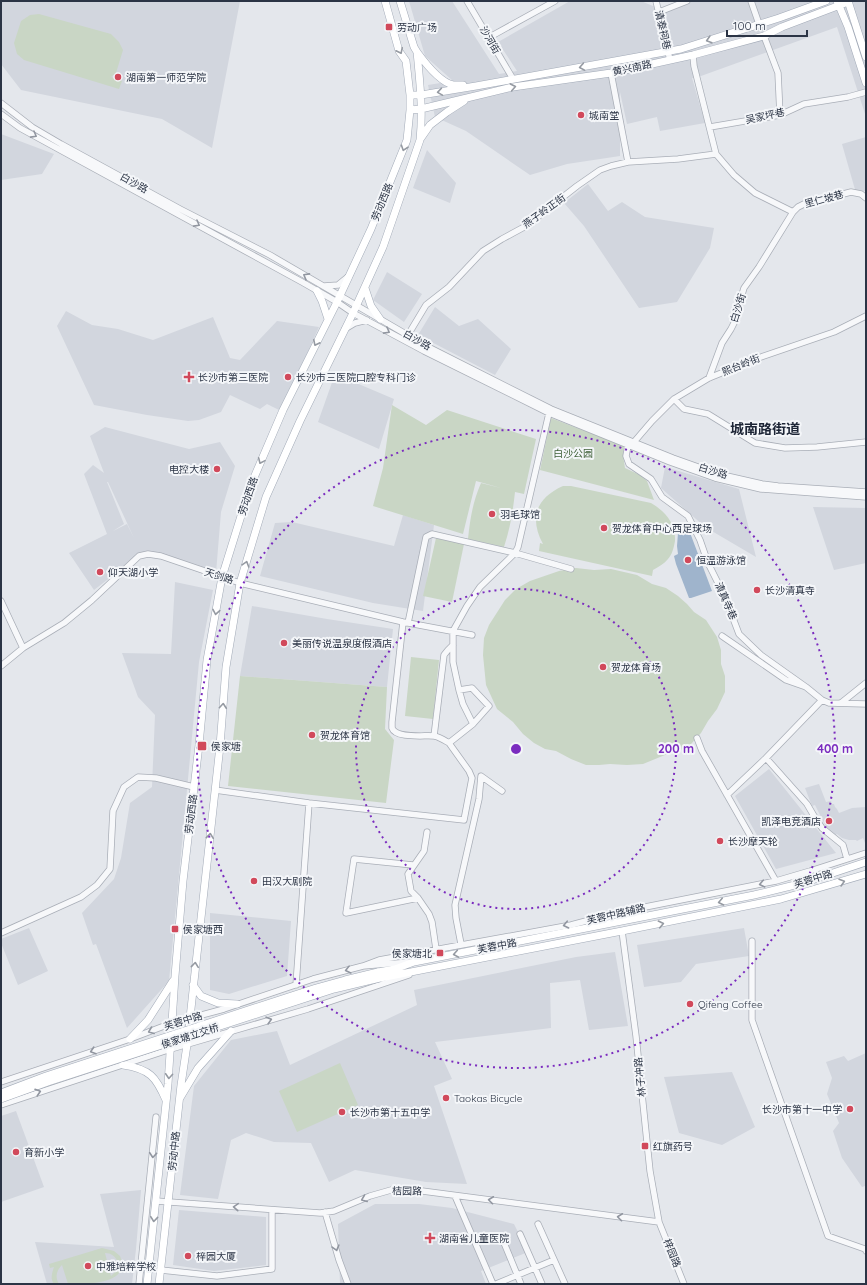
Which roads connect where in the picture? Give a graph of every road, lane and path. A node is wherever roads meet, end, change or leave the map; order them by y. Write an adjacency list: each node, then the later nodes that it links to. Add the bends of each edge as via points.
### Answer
1 (385, 1): 27 (main road, 劳动西路, one-way to 27, via 399,51 406,61)
2 (400, 1): 17 (main road, 劳动西路)
3 (467, 1): 16 (street, 沙河街)
4 (555, 1): 16 (street)
5 (656, 1): 11 (street, 清泰祠巷)
6 (687, 1): 11 (street)
7 (751, 1): 13 (street)
8 (822, 2): 13 (main road, 黄兴南路)
9 (848, 2): 10 (main road, 黄兴南路); 20 (main road)
10 (838, 4): 12 (main road, 黄兴南路); 14 (main road)
11 (659, 12): 18 (street, 清泰祠巷)
12 (822, 13): 14 (main road, via 831,12 838,15); 15 (main road, 黄兴南路)
13 (759, 24): 18 (main road, 黄兴南路, one-way to 18)
14 (848, 27): 24 (main road)
15 (764, 36): 19 (main road, 黄兴南路); 34 (street, via 778,73)
16 (488, 38): 23 (street, 沙河街)
17 (417, 52): 25 (main road, via 428,67 452,85); 28 (main road, 劳动西路)
18 (668, 52): 21 (street, 清泰祠巷); 23 (main road, 黄兴南路, one-way to 23)
19 (693, 55): 21 (main road, 黄兴南路); 35 (street)
20 (866, 57)
21 (670, 60): 22 (main road, 黄兴南路)
22 (611, 73): 29 (main road, 黄兴南路, one-way to 22, via 513,87); 38 (street)
23 (513, 79): 25 (main road, 黄兴南路)
24 (866, 83)
25 (476, 86): 28 (main road, 黄兴南路, one-way to 28)
26 (866, 92): 34 (street, 吴家坪巷, via 804,104)
27 (410, 95): 28 (main road, 黄兴南路); 32 (main road, 劳动西路)
28 (421, 95): 31 (main road, 劳动西路)
29 (475, 96): 31 (main road, 黄兴南路); 36 (main road, via 458,104 430,125)
30 (1, 103): 43 (street, 白沙路, one-way to 30, via 62,144 32,127)
31 (421, 109): 32 (main road, 黄兴南路); 36 (main road, 劳动西路)
32 (410, 110): 42 (main road, 劳动西路, one-way to 42, via 408,136 402,153)
33 (1, 114): 45 (street, 白沙路, one-way to 45, via 20,128)
34 (780, 115): 35 (street, 吴家坪巷)
35 (710, 127): 37 (street)
36 (420, 140): 44 (main road, 劳动西路, via 383,247)
37 (716, 154): 38 (street, 燕子岭正街); 40 (street, via 754,193)
38 (628, 162): 55 (street, 燕子岭正街, via 600,170 526,226 483,251 449,287 426,305)
39 (866, 198): 40 (street, 里仁坡巷, via 851,192 804,204)
40 (793, 212): 41 (street, 里仁坡巷)
41 (788, 222): 56 (street, 白沙街, via 744,288 738,315 722,343)
42 (349, 276): 43 (street, via 338,284); 46 (main road, 劳动西路)
43 (324, 286): 46 (street, 白沙路)
44 (364, 288): 48 (main road, 劳动西路); 52 (main road, via 371,306)
45 (318, 291): 47 (street, 白沙路); 51 (main road)
46 (340, 295): 47 (main road, 劳动西路); 48 (street, 白沙路)
47 (337, 302): 49 (street, 白沙路); 51 (main road, 劳动西路)
48 (357, 305): 49 (main road, 劳动西路); 52 (street, 白沙路)
49 (353, 313): 53 (street, 白沙路); 54 (main road, 劳动西路)
50 (866, 316): 56 (street, 熙台岭街, via 834,332)
51 (328, 319): 66 (main road, 劳动西路, one-way to 66, via 283,410 250,487)
52 (380, 319): 55 (street, 白沙路)
53 (367, 320): 54 (street, via 355,323); 58 (street, 白沙路, one-way to 58)
54 (345, 330): 67 (main road, 劳动西路, one-way to 54, via 266,497)
55 (408, 335): 59 (street, 白沙路, via 551,409)
56 (709, 378): 57 (street, 熙台岭街)
57 (674, 399): 59 (street, 熙台岭街); 60 (street, via 684,409 708,414 755,443 785,448)
58 (549, 413): 61 (street, 白沙路); 64 (street)
59 (634, 442): 62 (street, 白沙路, via 718,474 762,484)
60 (866, 442)
61 (628, 445): 63 (street, 白沙路, via 682,466 744,485 778,491); 77 (street, 清真寺巷, via 626,456 629,464 652,479 662,497 688,516 740,634 761,655)
62 (866, 492)
63 (866, 497)
64 (515, 553): 65 (street); 69 (street, via 429,534 426,536); 70 (street, via 480,587)
65 (571, 569)
66 (222, 577): 67 (street, 天剑路); 74 (street, 天剑路, via 161,556 139,556 64,623); 87 (main road, 劳动西路, one-way to 87, via 207,660)
67 (240, 583): 69 (street, 天剑路); 88 (main road, 劳动西路, one-way to 67, via 226,667)
68 (1, 601): 74 (street)
69 (405, 622): 70 (street, 天剑路); 83 (street, via 392,728 400,734)
70 (453, 631): 71 (street, 天剑路); 73 (street)
71 (472, 635)
72 (722, 636): 77 (street, via 786,680)
73 (453, 645): 78 (street, via 453,662); 83 (street, via 444,656)
74 (23, 648): 75 (street, 天剑路)
75 (1, 666)
76 (866, 683): 80 (street)
77 (806, 687): 79 (street)
78 (459, 690): 82 (street); 82 (street, via 472,688 489,706)
79 (822, 700): 80 (street); 86 (street)
80 (841, 703): 81 (street)
81 (866, 704)
82 (473, 724): 85 (street)
83 (434, 736): 85 (street)
84 (697, 738): 90 (street)
85 (448, 743): 91 (street, via 472,778 464,820)
86 (766, 758): 90 (street); 94 (street, via 807,804 822,828 843,845)
87 (194, 787): 101 (street, via 156,778 138,777 124,787 113,811 110,869 81,897); 109 (main road, 劳动西路)
88 (215, 790): 91 (street); 110 (main road, 劳动西路, one-way to 88)
89 (502, 791): 103 (street, via 481,776 456,905)
90 (727, 795): 98 (street)
91 (309, 802): 111 (street)
92 (427, 832): 96 (street, via 424,851)
93 (866, 853): 94 (street, 芙蓉中路辅路)
94 (847, 860): 98 (street, 芙蓉中路辅路)
95 (866, 862): 105 (main road, 芙蓉中路, one-way to 105, via 803,883 754,895)
96 (413, 865): 99 (street, via 408,874 411,890); 99 (street, via 354,858 346,913)
97 (866, 874): 100 (main road, 芙蓉中路, one-way to 97, via 781,899)
98 (776, 881): 103 (street, 芙蓉中路辅路, one-way to 103, via 620,912 571,925)
99 (418, 898): 104 (street, via 432,922)
100 (622, 932): 107 (main road, 芙蓉中路); 132 (street, 林子冲路, via 650,1171)
101 (1, 933)
102 (752, 941): 136 (street, via 752,1020 828,1236)
103 (461, 944): 104 (street, 芙蓉中路辅路)
104 (436, 949): 106 (street, 芙蓉中路辅路, via 379,960)
105 (414, 962): 106 (street, 芙蓉中路); 108 (main road)
106 (364, 966): 111 (street, 芙蓉中路, one-way to 111)
107 (424, 969): 108 (main road); 115 (street, 芙蓉中路, one-way to 107, via 308,1009)
108 (379, 975): 121 (main road, 侯家塘立交桥, bridge, via 316,988); 122 (main road, 侯家塘立交桥, bridge)
109 (174, 979): 114 (main road, 劳动西路); 116 (main road, via 148,1020)
110 (193, 985): 112 (main road, via 201,996 218,1003); 113 (main road, 劳动西路)
111 (296, 985): 112 (street, 芙蓉中路)
112 (237, 1004): 113 (street, 芙蓉中路)
113 (189, 1018): 114 (street, 芙蓉中路); 117 (main road, 劳动中路)
114 (172, 1023): 116 (street, 芙蓉中路, one-way to 116); 118 (main road, 劳动中路)
115 (231, 1031): 117 (street, 芙蓉中路); 123 (main road, via 198,1068)
116 (130, 1039): 120 (street, 芙蓉中路, one-way to 120)
117 (186, 1045): 118 (street, 芙蓉中路); 123 (main road, 劳动中路)
118 (171, 1049): 119 (street); 124 (main road, 劳动中路, one-way to 124)
119 (123, 1065): 124 (main road, via 143,1069 153,1076); 125 (street, one-way to 119)
120 (1, 1082)
121 (1, 1093)
122 (1, 1099)
123 (179, 1100): 129 (main road, 劳动中路)
124 (166, 1101): 128 (main road, 劳动中路)
125 (1, 1105)
126 (156, 1116): 141 (street, one-way to 141)
127 (455, 1196): 131 (street, 桔园路, one-way to 131, via 407,1189 391,1190); 132 (street, 桔园路, one-way to 127); 145 (street)
128 (156, 1201): 129 (street, 桔园路); 142 (main road, 劳动中路, one-way to 142)
129 (168, 1202): 130 (street, 桔园路, one-way to 129); 139 (main road, 劳动中路)
130 (272, 1210): 131 (street, 桔园路); 139 (street, via 272,1269 217,1276)
131 (325, 1212): 144 (street, one-way to 144)
132 (659, 1222): 149 (street, 梓园路)
133 (538, 1224): 137 (street)
134 (520, 1234): 138 (street)
135 (502, 1238): 140 (street)
136 (866, 1251)
137 (554, 1260): 138 (street); 148 (street)
138 (535, 1268): 140 (street); 147 (street)
139 (161, 1270): 143 (main road, 劳动中路)
140 (517, 1275): 145 (street); 146 (street)
141 (139, 1284)
142 (147, 1284)
143 (159, 1284)
144 (348, 1284)
145 (494, 1284)
146 (521, 1284)
147 (542, 1284)
148 (564, 1284)
149 (684, 1284)

